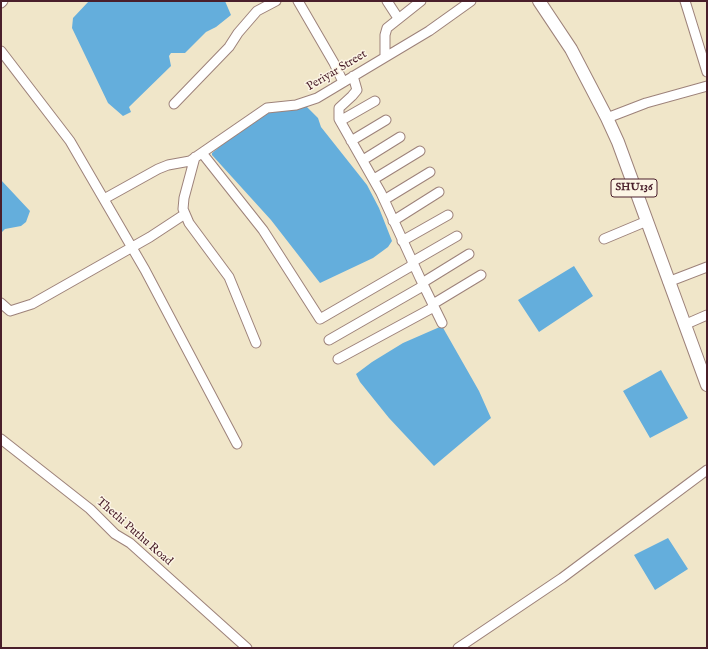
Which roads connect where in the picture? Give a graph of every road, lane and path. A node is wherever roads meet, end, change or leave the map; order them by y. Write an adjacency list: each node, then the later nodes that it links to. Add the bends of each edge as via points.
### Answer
1 (276, 1): 16 (street, via 257,11 229,47)
2 (298, 1): 13 (street)
3 (387, 1): 8 (street)
4 (421, 1): 8 (street)
5 (471, 1): 10 (street, Periyar Street, via 428,31)
6 (539, 1): 17 (main road, SHU136, via 571,49)
7 (685, 1): 11 (street)
8 (398, 18): 10 (street, via 386,31)
9 (1, 51): 28 (street, via 70,141)
10 (385, 56): 12 (street, Periyar Street)
11 (707, 72)
12 (353, 76): 13 (street, Periyar Street); 19 (street, via 357,90 339,108)
13 (343, 82): 23 (street, Periyar Street, via 306,103 267,108)
14 (707, 86): 17 (street)
15 (375, 101): 19 (street)
16 (174, 104)
17 (608, 118): 33 (main road, SHU136)
18 (386, 120): 21 (street)
19 (340, 121): 21 (street)
20 (400, 137): 24 (street)
21 (351, 141): 24 (street)
22 (420, 151): 26 (street)
23 (199, 155): 28 (street, Periyar Street, via 190,161 158,169); 30 (street, via 184,198); 39 (street, via 263,230 320,319)
24 (363, 160): 26 (street)
25 (430, 172): 29 (street)
26 (374, 179): 29 (street)
27 (440, 192): 32 (street)
28 (104, 199): 37 (street)
29 (384, 200): 32 (street)
30 (185, 214): 37 (street); 50 (street, via 201,241 217,258 229,277)
31 (448, 215): 36 (street)
32 (393, 221): 36 (street)
33 (647, 221): 35 (street); 42 (main road, SHU136)
34 (457, 236): 39 (street)
35 (604, 239)
36 (402, 241): 39 (street)
37 (131, 247): 44 (street, via 32,304 10,310); 54 (street)
38 (469, 254): 43 (street)
39 (413, 264): 43 (street)
40 (707, 267): 42 (street)
41 (481, 275): 45 (street)
42 (668, 282): 48 (main road, SHU136)
43 (423, 285): 45 (street); 49 (street)
44 (1, 303)
45 (433, 306): 47 (street); 51 (street)
46 (707, 314): 48 (street)
47 (442, 323)
48 (684, 325): 52 (main road, SHU136)
49 (329, 340)
50 (256, 343)
51 (338, 359)
52 (707, 385)
53 (1, 439): 56 (street, Thethi Puthu Road, via 90,509 115,534 130,543)
54 (237, 444)
55 (707, 470): 57 (street, via 562,578)
56 (247, 648)
57 (458, 648)

